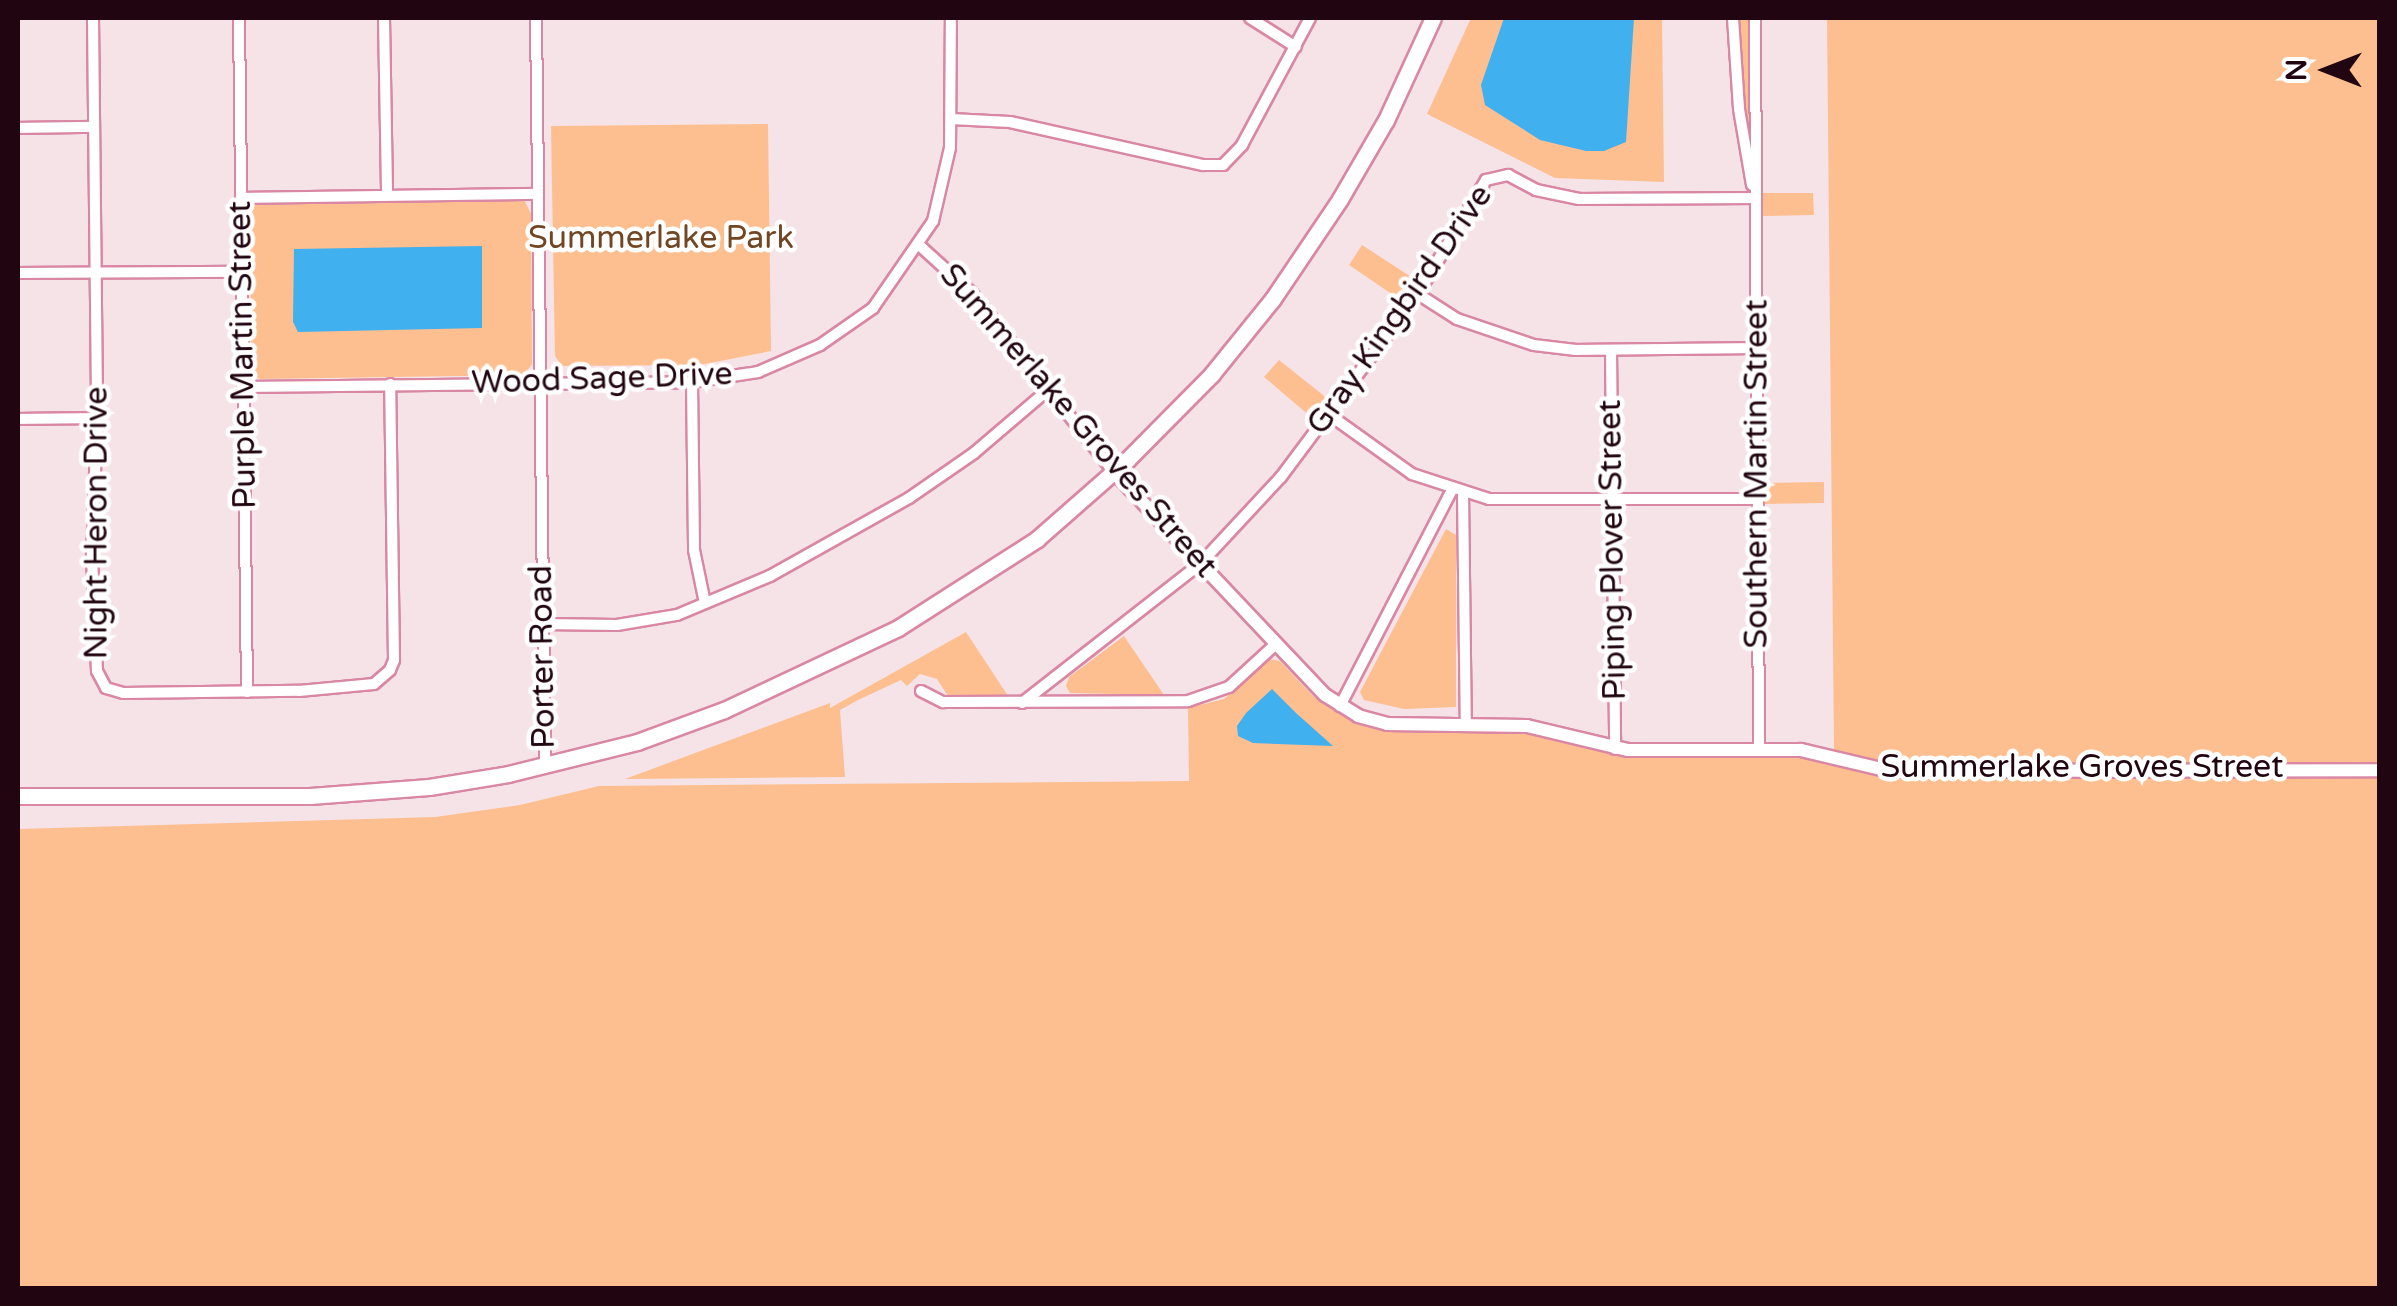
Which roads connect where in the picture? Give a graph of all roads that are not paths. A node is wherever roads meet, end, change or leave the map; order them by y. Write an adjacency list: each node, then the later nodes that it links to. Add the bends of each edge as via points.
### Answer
1 (92, 18): 13 (street, Night Heron Drive)
2 (239, 18): 17 (street, Purple Martin Street)
3 (384, 18): 15 (street)
4 (536, 18): 16 (street, Porter Road)
5 (951, 18): 12 (street, Wood Sage Drive)
6 (1250, 18): 11 (street)
7 (1310, 18): 11 (street)
8 (1432, 18): 34 (main road, via 1386,120 1272,300 1212,374)
9 (1733, 18): 18 (street, Southern Martin Street)
10 (1756, 18): 18 (street, Southern Martin Street)
11 (1296, 47): 12 (street, via 1242,145 1223,165 1010,122)
12 (951, 119): 19 (street, Wood Sage Drive, via 944,189)
13 (94, 126): 14 (street); 20 (street, Night Heron Drive)
14 (18, 128)
15 (387, 193): 16 (street); 17 (street)
16 (538, 194): 26 (street, Porter Road)
17 (241, 198): 21 (street, Purple Martin Street)
18 (1754, 198): 23 (street, Gray Kingbird Drive, via 1578,199 1501,174 1482,187); 24 (street, Southern Martin Street)
19 (919, 245): 27 (street, Wood Sage Drive, via 872,308 820,345 758,372); 30 (street, Summerlake Groves Street, via 972,293)
20 (95, 272): 21 (street); 22 (street); 32 (street, Night Heron Drive)
21 (242, 272): 29 (street, Purple Martin Street)
22 (18, 273)
23 (1418, 294): 25 (street, via 1510,340); 31 (street, Gray Kingbird Drive)
24 (1756, 348): 25 (street); 36 (street, Southern Martin Street)
25 (1611, 350): 37 (street, Piping Plover Street)
26 (539, 382): 27 (street, Wood Sage Drive); 28 (street, Wood Sage Drive); 40 (street, Porter Road)
27 (692, 382): 39 (street, via 694,550)
28 (390, 384): 29 (street, Wood Sage Drive); 43 (street, Night Heron Drive, via 390,670 374,684)
29 (243, 387): 43 (street, Purple Martin Street)
30 (1049, 390): 34 (street, Summerlake Groves Street); 39 (street, via 910,498 804,560)
31 (1331, 416): 35 (street, via 1391,462); 38 (street, Gray Kingbird Drive)
32 (97, 418): 33 (street); 43 (street, Night Heron Drive, via 92,557 100,680 123,693)
33 (18, 419)
34 (1114, 472): 38 (street, Summerlake Groves Street); 49 (main road, via 1037,538 898,628 724,710)
35 (1458, 491): 37 (street, via 1510,501); 45 (street); 46 (street)
36 (1757, 499): 37 (street); 48 (street, Southern Martin Street)
37 (1612, 502): 47 (street, Piping Plover Street)
38 (1201, 563): 41 (street, Summerlake Groves Street); 44 (street, Gray Kingbird Drive)
39 (705, 604): 40 (street, via 651,620)
40 (543, 624): 49 (street, Porter Road)
41 (1276, 644): 44 (street, via 1229,687 1205,699); 45 (street, Summerlake Groves Street)
42 (921, 691): 44 (street, via 943,702)
43 (248, 692)
44 (1022, 703)
45 (1340, 706): 46 (street, Summerlake Groves Street, via 1387,724)
46 (1466, 726): 47 (street, Summerlake Groves Street, via 1538,727)
47 (1614, 749): 48 (street, Summerlake Groves Street)
48 (1759, 750): 50 (street, Summerlake Groves Street, via 1818,752 1890,770)
49 (545, 766): 51 (main road, Porter Road, via 429,787 310,796)
50 (2380, 770)
51 (18, 796)

